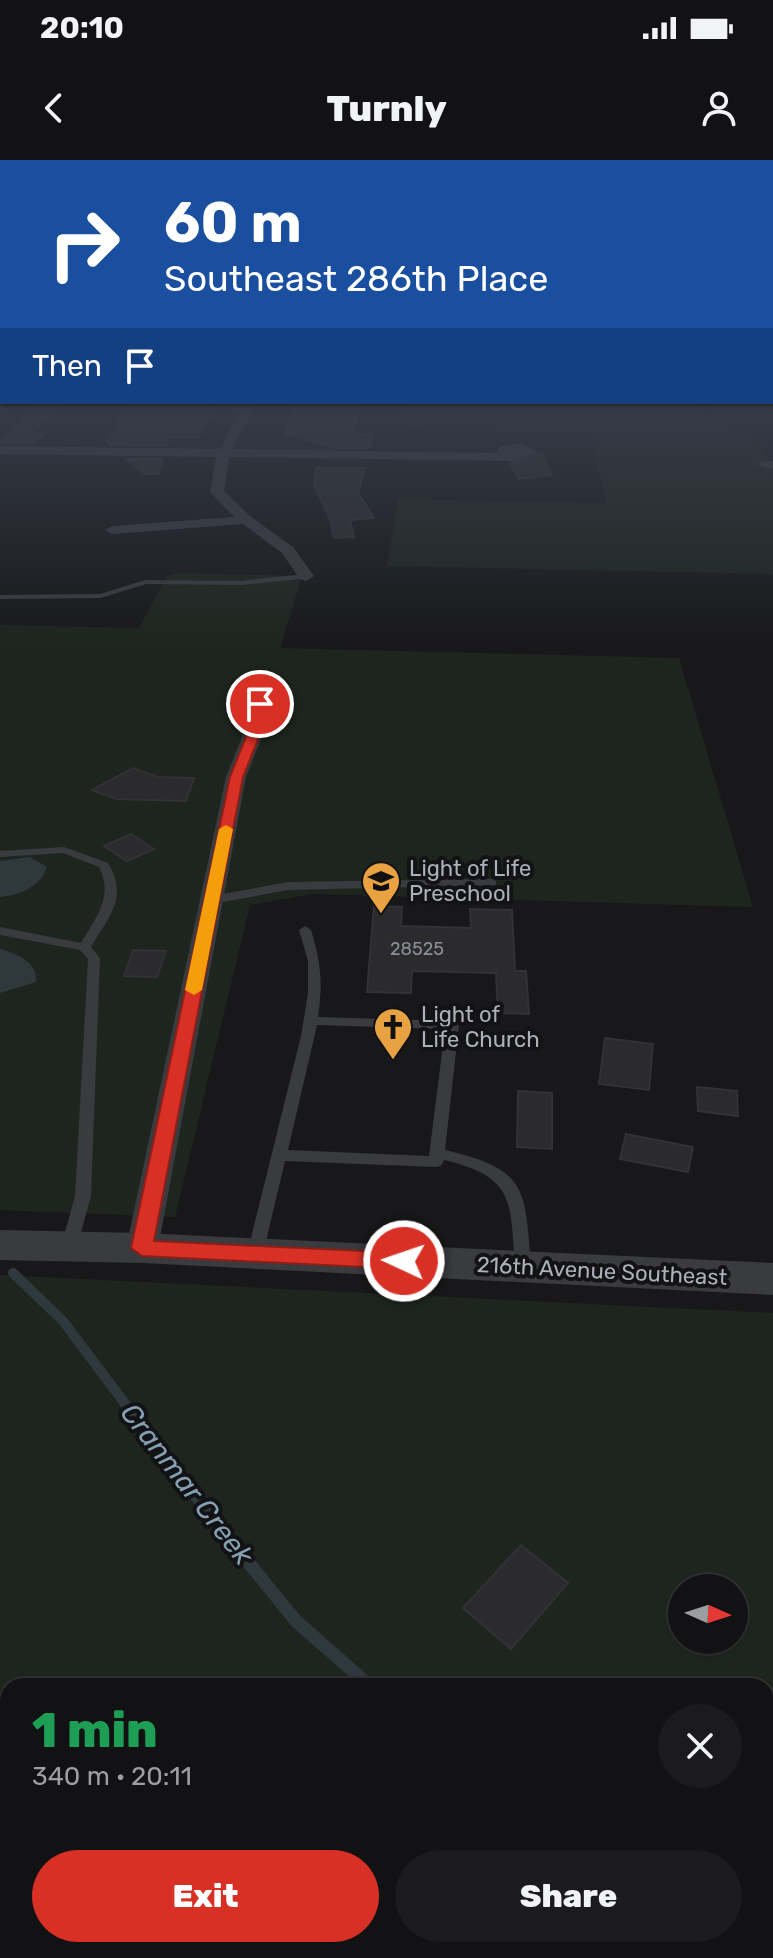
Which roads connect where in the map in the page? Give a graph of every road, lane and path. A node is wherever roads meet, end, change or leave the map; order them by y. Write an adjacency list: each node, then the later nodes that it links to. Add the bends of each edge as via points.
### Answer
1 (216, 480): 2 (street, via 217,492)
2 (246, 520): 3 (street); 4 (street, via 300,561)
3 (112, 530)
4 (306, 576): 5 (lane, via 241,583 145,582 101,596)
5 (0, 597)
6 (235, 694): 9 (street, via 260,704 262,712 236,777)
7 (0, 854): 12 (lane, via 64,850 104,865 114,887 112,900)
8 (492, 883): 9 (lane, via 288,886)
9 (212, 900): 18 (street)
10 (305, 930): 13 (lane, via 314,961)
11 (0, 931): 12 (lane)
12 (84, 947): 17 (lane, via 94,958 94,969 83,1196)
13 (311, 1021): 14 (lane, via 452,1025); 15 (lane)
14 (437, 1153): 15 (lane, via 436,1162); 20 (lane, via 474,1160 504,1175 517,1205)
15 (279, 1155): 19 (lane)
16 (0, 1245): 17 (street, 216th Avenue Southeast)
17 (69, 1247): 18 (street, 216th Avenue Southeast)
18 (142, 1248): 19 (street, 216th Avenue Southeast)
19 (255, 1254): 20 (street, 216th Avenue Southeast)
20 (523, 1267): 21 (street, 216th Avenue Southeast)
21 (773, 1279)

